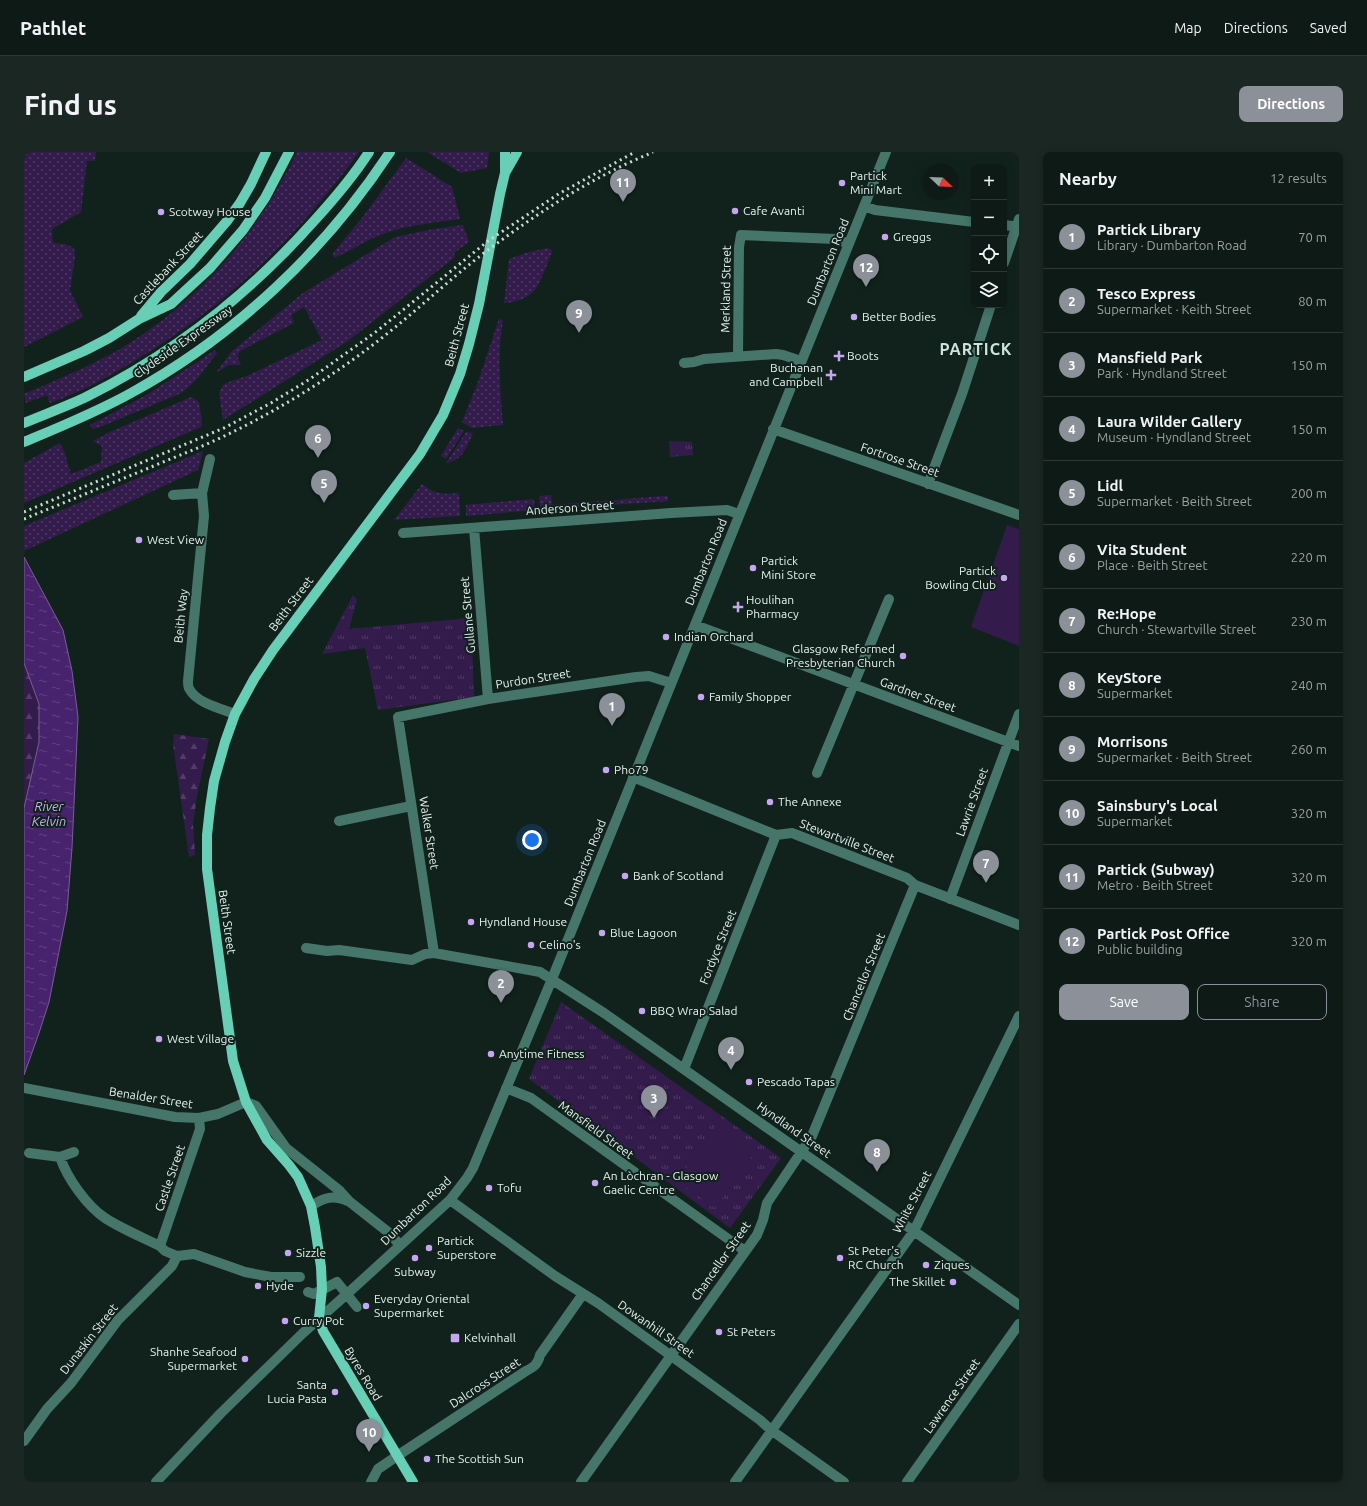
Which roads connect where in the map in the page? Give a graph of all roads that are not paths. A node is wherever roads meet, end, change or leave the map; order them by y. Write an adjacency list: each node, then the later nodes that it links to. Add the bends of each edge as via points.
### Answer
1 (266, 152): 13 (main road, Castlebank Street, via 240,203)
2 (289, 152): 15 (main road, Castlebank Street, via 264,198)
3 (369, 152): 23 (main road, Clydeside Expressway, via 332,201 288,250 203,325 163,353 88,396)
4 (390, 152): 25 (main road, Clydeside Expressway, via 355,202 316,248 243,316 163,374 103,408)
5 (506, 152): 8 (main road)
6 (517, 152): 8 (main road, Beith Street)
7 (886, 152): 9 (street, Dumbarton Road)
8 (505, 172): 39 (main road, Beith Street, via 475,324 460,374 438,426 417,459 273,650)
9 (864, 206): 10 (street, via 876,210); 14 (street, Dumbarton Road)
10 (971, 222)
11 (1018, 224): 12 (street); 16 (street)
12 (1007, 225)
13 (214, 238): 15 (main road); 18 (main road, Castlebank Street, via 161,292)
14 (849, 244): 19 (street, Merkland Street, via 836,239 741,235); 20 (street, Dumbarton Road)
15 (227, 249): 18 (main road, Castlebank Street, via 171,304)
16 (1007, 255)
17 (990, 308): 27 (street, via 962,394)
18 (139, 319): 22 (main road, Castlebank Street, via 84,351)
19 (738, 356): 20 (street, via 776,354); 21 (street)
20 (801, 360): 24 (street, Dumbarton Road)
21 (684, 363)
22 (24, 377)
23 (24, 423)
24 (773, 429): 27 (street, Fortrose Street); 30 (street, Dumbarton Road)
25 (24, 442)
26 (210, 459): 28 (street, Beith Way)
27 (928, 484): 31 (street, Fortrose Street)
28 (202, 494): 29 (street); 39 (street, Beith Way, via 204,516 188,672 189,689 201,701)
29 (173, 495)
30 (739, 514): 32 (street, Anderson Street, via 721,510); 35 (street, Dumbarton Road)
31 (1019, 515)
32 (474, 528): 33 (street, Anderson Street); 38 (street, Gullane Street)
33 (403, 533)
34 (889, 599): 37 (street)
35 (695, 625): 36 (street, Dumbarton Road); 37 (street, Gardner Street)
36 (671, 684): 38 (street, Purdon Street, via 649,676 636,677); 45 (street, Dumbarton Road)
37 (853, 684): 42 (street, Gardner Street); 44 (street)
38 (488, 700): 41 (street, Purdon Street)
39 (235, 714): 59 (main road, Beith Street, via 214,780 206,853 230,1044 237,1079)
40 (1019, 714): 42 (street, Lawrie Street)
41 (398, 717): 46 (street, Walker Street)
42 (1008, 742): 43 (street, Gardner Street); 50 (street, Lawrie Street)
43 (1019, 746)
44 (817, 773)
45 (633, 777): 48 (street, Stewartville Street); 54 (street, Dumbarton Road)
46 (411, 806): 47 (street); 53 (street, Walker Street)
47 (339, 820)
48 (776, 835): 49 (street, Stewartville Street, via 792,834 907,878); 56 (street, Fordyce Street)
49 (915, 885): 50 (street, Stewartville Street); 62 (street, Chancellor Street, via 812,1136)
50 (950, 898): 51 (street, Stewartville Street)
51 (1019, 925)
52 (306, 948): 53 (street, via 412,960)
53 (434, 953): 54 (street, Hyndland Street, via 540,972)
54 (552, 979): 56 (street, Hyndland Street); 58 (street, Dumbarton Road)
55 (1019, 1016): 68 (street, White Street)
56 (684, 1069): 62 (street, Hyndland Street)
57 (24, 1088): 60 (street, Benalder Street, via 175,1117)
58 (506, 1088): 65 (street, Dumbarton Road, via 472,1168); 71 (street, Mansfield Street, via 531,1098)
59 (246, 1102): 60 (street, Benalder Street, via 218,1114); 66 (street, via 256,1106 286,1148); 67 (main road, Beith Street, via 267,1140 298,1177)
60 (199, 1118): 70 (street, Castle Street, via 200,1129)
61 (74, 1152): 64 (street)
62 (802, 1152): 68 (street, Hyndland Street); 71 (street, Chancellor Street, via 766,1203 761,1228)
63 (29, 1153): 64 (street)
64 (60, 1157): 70 (street, via 64,1170 71,1180 104,1218)
65 (450, 1200): 69 (street, Dumbarton Road); 77 (street, Dowanhill Street)
66 (350, 1202): 67 (street, via 335,1197 319,1200); 69 (street, via 388,1232)
67 (311, 1206): 74 (main road, Beith Street)
68 (914, 1231): 78 (street, Hyndland Street); 83 (street, White Street)
69 (400, 1245): 76 (street, Dumbarton Road)
70 (160, 1246): 72 (street)
71 (745, 1251): 82 (street, Chancellor Street)
72 (177, 1256): 73 (street, via 194,1254 245,1272 271,1277); 84 (street, Dunaskin Street, via 172,1266 118,1320)
73 (300, 1276)
74 (322, 1290): 75 (street, via 314,1294); 76 (street, via 337,1282); 80 (main road, Beith Street)
75 (308, 1292)
76 (347, 1294): 79 (street); 80 (street, Dumbarton Road)
77 (583, 1294): 82 (street, Dowanhill Street); 85 (street, Dalcross Street, via 533,1368 526,1370)
78 (1018, 1302)
79 (357, 1307)
80 (319, 1318): 85 (main road, Byres Road, via 329,1342); 86 (street, Dumbarton Road, via 252,1382)
81 (1019, 1324): 92 (street, Lawrence Street)
82 (671, 1355): 83 (street, Dowanhill Street); 89 (street, Chancellor Street)
83 (771, 1430): 90 (street, White Street); 91 (street, Dowanhill Street)
84 (24, 1441)
85 (397, 1456): 87 (street, Dalcross Street, via 378,1469); 88 (main road, Byres Road)
86 (156, 1482)
87 (371, 1482)
88 (413, 1482)
89 (581, 1482)
90 (735, 1482)
91 (844, 1482)
92 (907, 1482)

